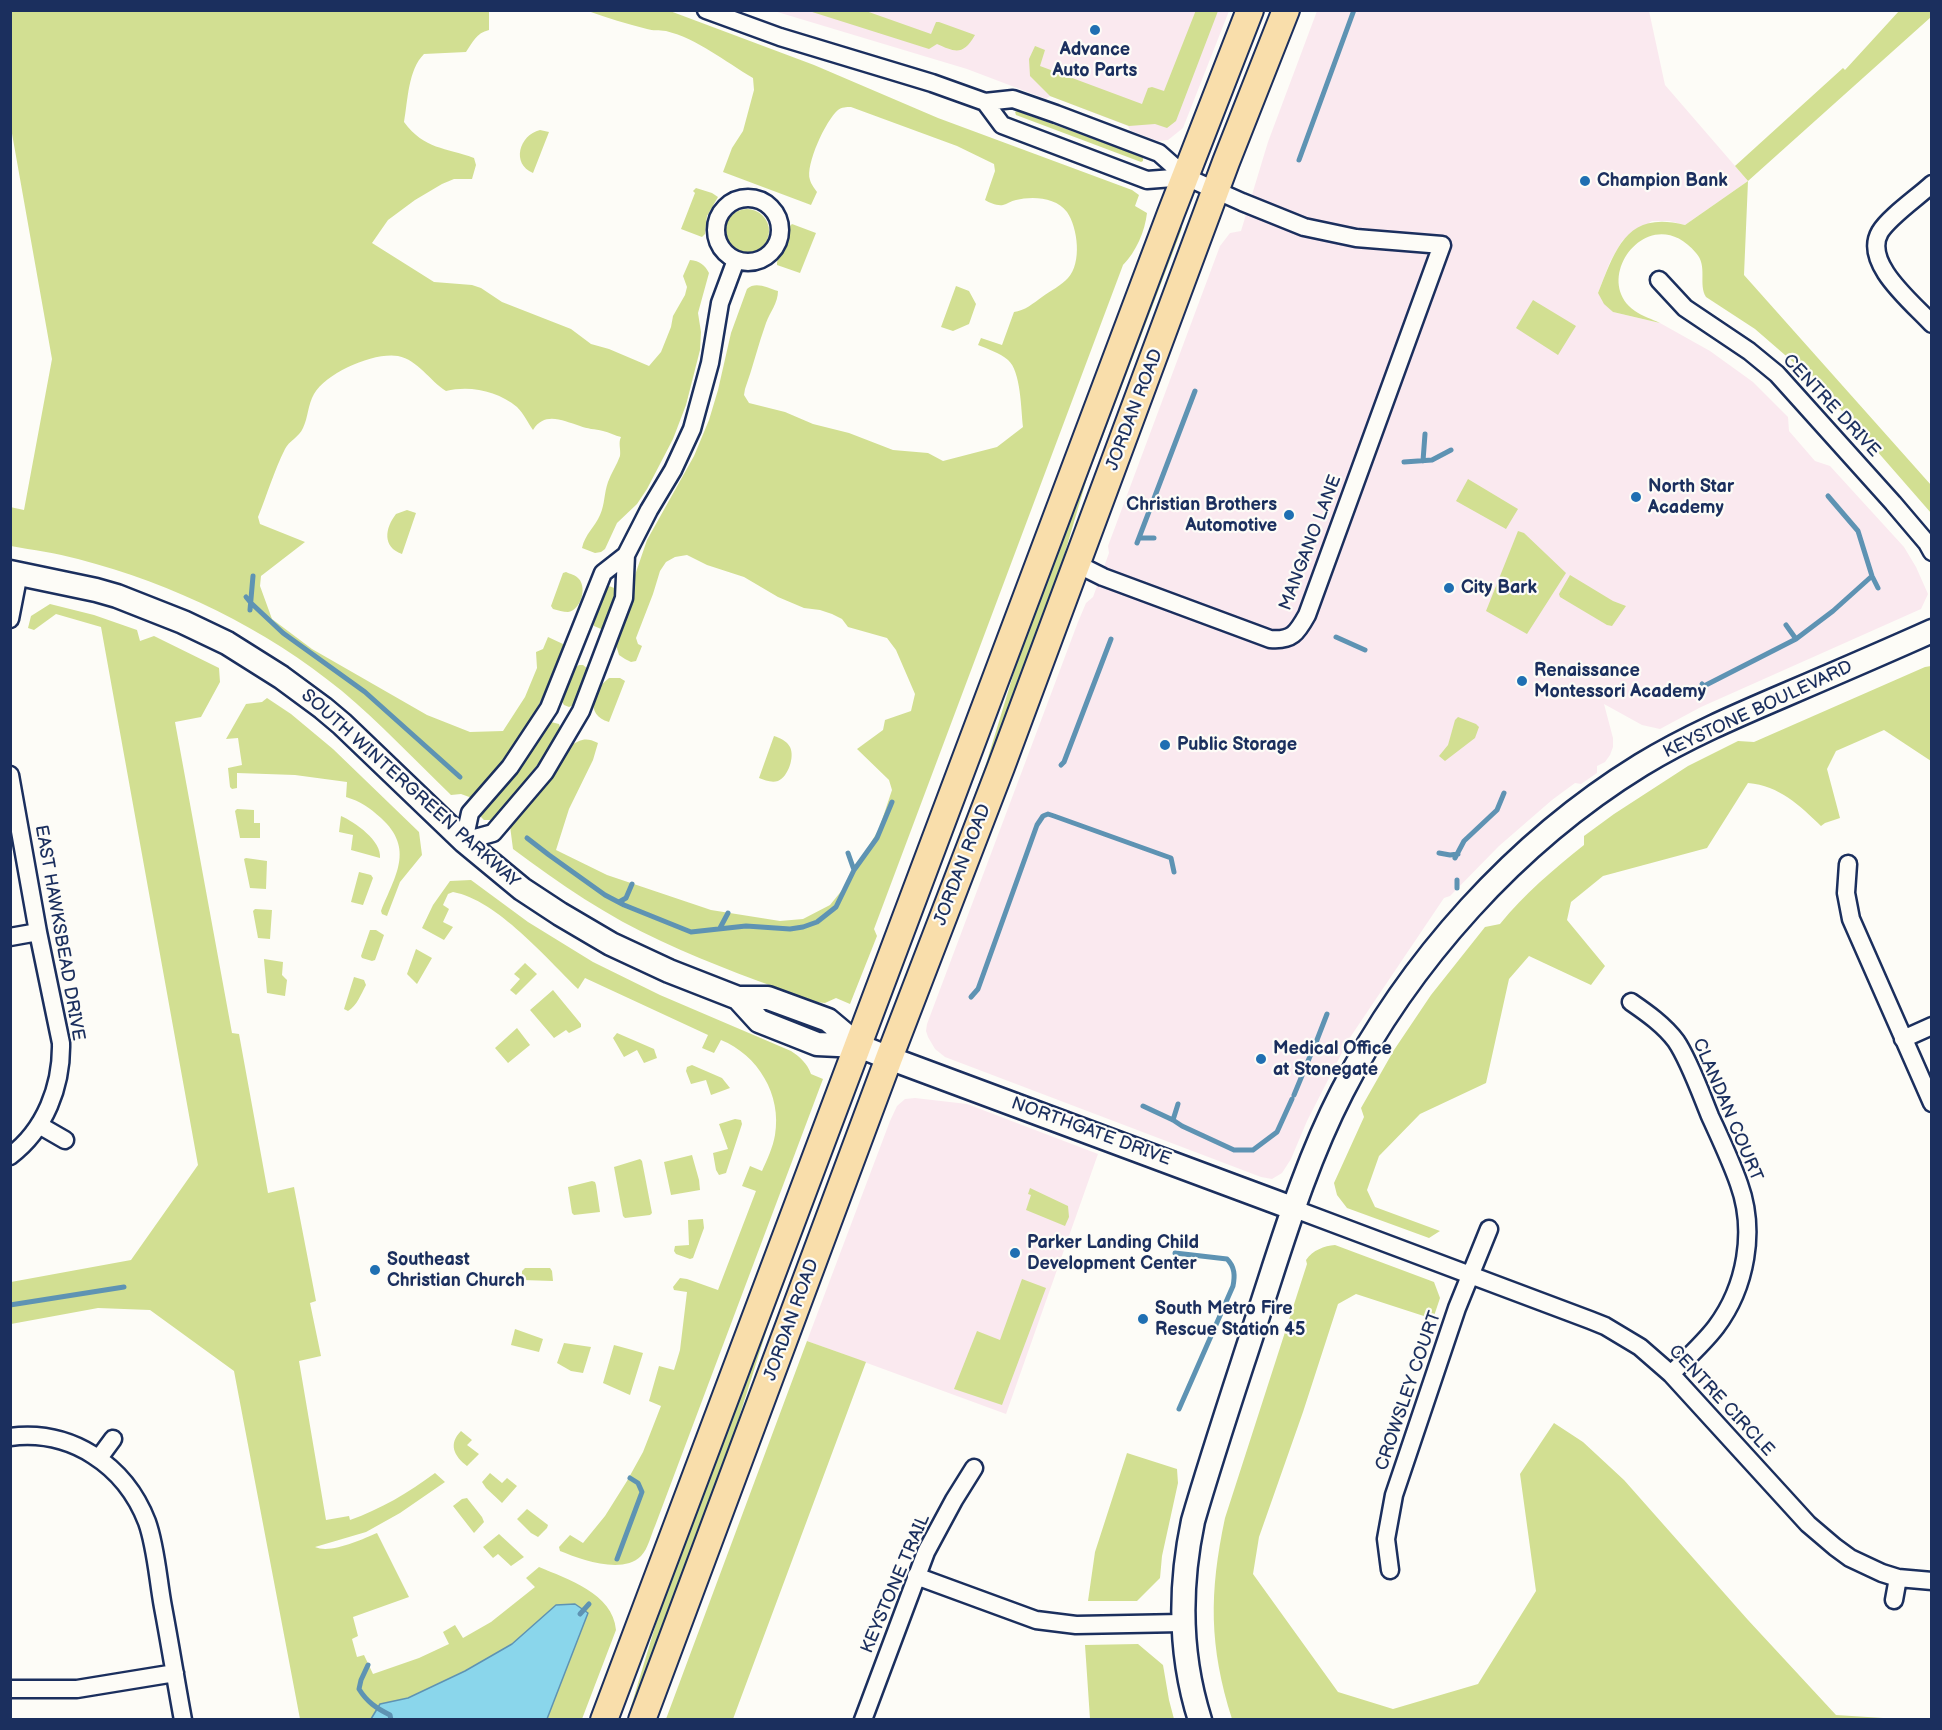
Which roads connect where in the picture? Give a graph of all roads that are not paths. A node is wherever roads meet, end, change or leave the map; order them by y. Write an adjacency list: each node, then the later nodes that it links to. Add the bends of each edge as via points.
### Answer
1 (706, 10): 4 (street)
2 (1250, 10): 5 (main road, JORDAN ROAD)
3 (1286, 10): 7 (main road, JORDAN ROAD)
4 (985, 102): 5 (street, via 1013,99 1056,114 1159,153); 5 (street, via 1002,124 1147,180)
5 (1186, 177): 7 (street); 25 (main road, JORDAN ROAD)
6 (1932, 184): 10 (street, via 1880,232 1876,249 1883,269)
7 (1217, 191): 13 (main road, JORDAN ROAD); 13 (street, MANGANO LANE, via 1327,233 1442,245 1306,615 1288,638 1270,639)
8 (736, 260): 12 (street, via 720,303 706,380 692,429)
9 (1659, 280): 11 (street, CENTRE DRIVE, via 1685,308 1777,374)
10 (1932, 324)
11 (1932, 552)
12 (626, 555): 18 (street, via 603,573 549,708 510,767 470,813); 18 (street, via 624,598 576,720 544,772 493,833)
13 (1077, 564): 26 (main road, JORDAN ROAD)
14 (15, 573): 15 (street); 18 (street, SOUTH WINTERGREEN PARKWAY, via 96,590 135,603 204,631 255,659 342,724)
15 (10, 619)
16 (1932, 632): 31 (street, KEYSTONE BOULEVARD, via 1679,744 1618,780 1535,845 1446,935 1390,1010 1341,1093)
17 (10, 775): 20 (street, EAST HAWKSBEAD DRIVE)
18 (464, 841): 25 (street, SOUTH WINTERGREEN PARKWAY, via 522,889 584,929 669,971 738,998 759,1021 817,1044)
19 (1848, 864): 24 (street, via 1846,893 1851,919)
20 (38, 932): 21 (street); 28 (street, EAST HAWKSBEAD DRIVE, via 61,1044 52,1099)
21 (10, 937)
22 (1631, 1002): 34 (street, CLANDAN COURT, via 1676,1041 1739,1183 1747,1219 1743,1270 1730,1302 1715,1328)
23 (1932, 1026): 24 (street)
24 (1904, 1039): 27 (street)
25 (859, 1046): 26 (street, SOUTH WINTERGREEN PARKWAY); 48 (main road, JORDAN ROAD)
26 (889, 1058): 31 (street, NORTHGATE DRIVE); 49 (main road, JORDAN ROAD)
27 (1932, 1103)
28 (39, 1125): 29 (street); 30 (street, EAST HAWKSBEAD DRIVE, via 32,1137)
29 (65, 1140)
30 (10, 1156)
31 (1293, 1208): 33 (street, CENTRE CIRCLE); 44 (street, KEYSTONE BOULEVARD, via 1193,1521 1184,1573)
32 (1489, 1229): 33 (street, CROWSLEY COURT)
33 (1470, 1274): 34 (street, CENTRE CIRCLE, via 1605,1326 1640,1347); 39 (street, CROWSLEY COURT, via 1394,1495 1386,1539)
34 (1671, 1374): 41 (street, CENTRE CIRCLE, via 1808,1524 1850,1558)
35 (10, 1437): 37 (street, via 52,1438)
36 (113, 1439): 37 (street)
37 (99, 1458): 45 (street, via 132,1492 147,1522)
38 (974, 1468): 40 (street, KEYSTONE TRAIL, via 942,1520)
39 (1390, 1570)
40 (916, 1576): 44 (street, via 1036,1620 1076,1625); 50 (street, KEYSTONE TRAIL)
41 (1898, 1578): 42 (street, CENTRE CIRCLE); 43 (street)
42 (1932, 1581)
43 (1894, 1600)
44 (1182, 1623): 51 (street, KEYSTONE BOULEVARD, via 1187,1668)
45 (175, 1673): 46 (street, via 77,1689); 47 (street)
46 (10, 1689)
47 (183, 1719)
48 (604, 1719)
49 (642, 1719)
50 (863, 1719)
51 (1200, 1719)

